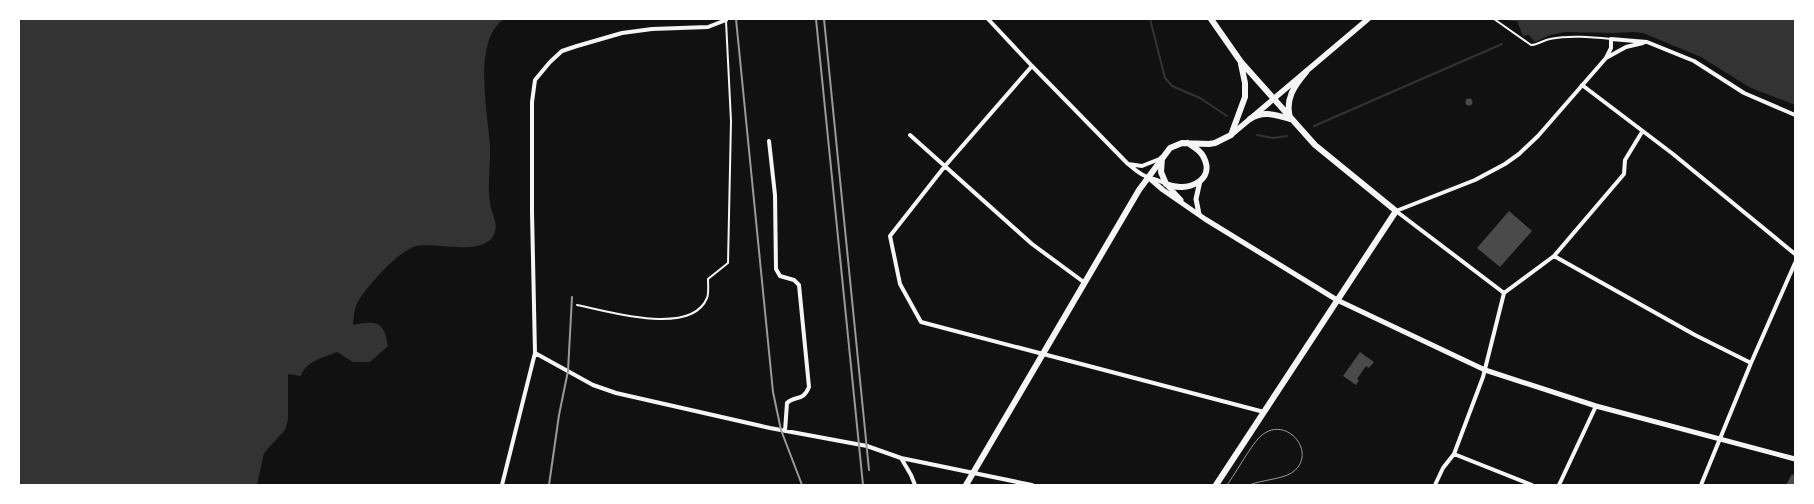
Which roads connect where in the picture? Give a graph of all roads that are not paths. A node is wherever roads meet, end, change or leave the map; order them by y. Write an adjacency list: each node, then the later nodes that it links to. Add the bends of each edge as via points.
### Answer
1 (726, 19): 37 (lane, via 731,120 728,262 708,279 707,298 696,312 679,318 646,318); 38 (street, via 708,27 622,33 577,46 562,51 535,80 532,212)
2 (988, 19): 10 (street)
3 (1210, 19): 9 (main road)
4 (1368, 19): 11 (main road)
5 (1494, 19): 6 (lane, via 1531,46 1565,37)
6 (1611, 39): 7 (street); 8 (street)
7 (1647, 42): 8 (street, via 1626,47); 14 (street, via 1694,61 1744,93)
8 (1606, 58): 12 (street)
9 (1241, 62): 13 (main road); 18 (main road, via 1245,97)
10 (1032, 66): 23 (street); 24 (street)
11 (1306, 72): 13 (main road); 16 (main road, via 1289,97)
12 (1582, 85): 17 (street); 29 (street, via 1538,136 1505,164 1475,180)
13 (1273, 99): 15 (main road); 16 (main road)
14 (1795, 115)
15 (1250, 119): 16 (main road, via 1267,114); 18 (main road)
16 (1290, 119): 29 (main road, via 1318,148)
17 (1642, 132): 31 (street); 32 (street, via 1625,160 1624,174)
18 (1231, 135): 21 (main road, via 1209,144)
19 (910, 136): 24 (street)
20 (769, 141): 44 (street, via 775,195 776,269 780,276 799,284 809,387 804,396 786,403)
21 (1187, 142): 22 (main road, via 1170,148); 26 (main road, via 1203,156 1206,168)
22 (1162, 158): 23 (street, via 1142,166); 25 (main road); 27 (main road, via 1160,172)
23 (1127, 163): 25 (street)
24 (945, 166): 34 (street, via 1032,244); 39 (street, via 890,236 900,284 922,322)
25 (1148, 177): 27 (street); 28 (street); 34 (main road)
26 (1200, 180): 27 (main road, via 1188,187 1174,188); 30 (street, via 1196,199)
27 (1166, 184): 28 (street)
28 (1187, 207): 30 (street)
29 (1396, 211): 35 (street); 36 (main road)
30 (1199, 214): 36 (street)
31 (1795, 254)
32 (1554, 256): 35 (street); 40 (street)
33 (1795, 263): 40 (street)
34 (1085, 283): 39 (main road)
35 (1504, 293): 41 (street)
36 (1338, 300): 41 (street); 43 (main road)
37 (577, 305)
38 (535, 352): 44 (street, via 602,390); 50 (street)
39 (1044, 354): 43 (street); 49 (main road)
40 (1751, 363): 45 (street)
41 (1485, 370): 42 (street); 46 (street)
42 (1596, 406): 45 (street); 57 (street)
43 (1264, 412): 54 (main road)
44 (785, 431): 47 (street, via 867,446)
45 (1720, 439): 48 (street); 58 (street)
46 (1454, 454): 55 (street); 56 (street)
47 (901, 458): 49 (street); 51 (street)
48 (1795, 459)
49 (974, 473): 52 (main road); 53 (street)
50 (502, 485)
51 (915, 485)
52 (966, 485)
53 (1032, 485)
54 (1216, 485)
55 (1434, 485)
56 (1532, 485)
57 (1559, 485)
58 (1701, 485)

